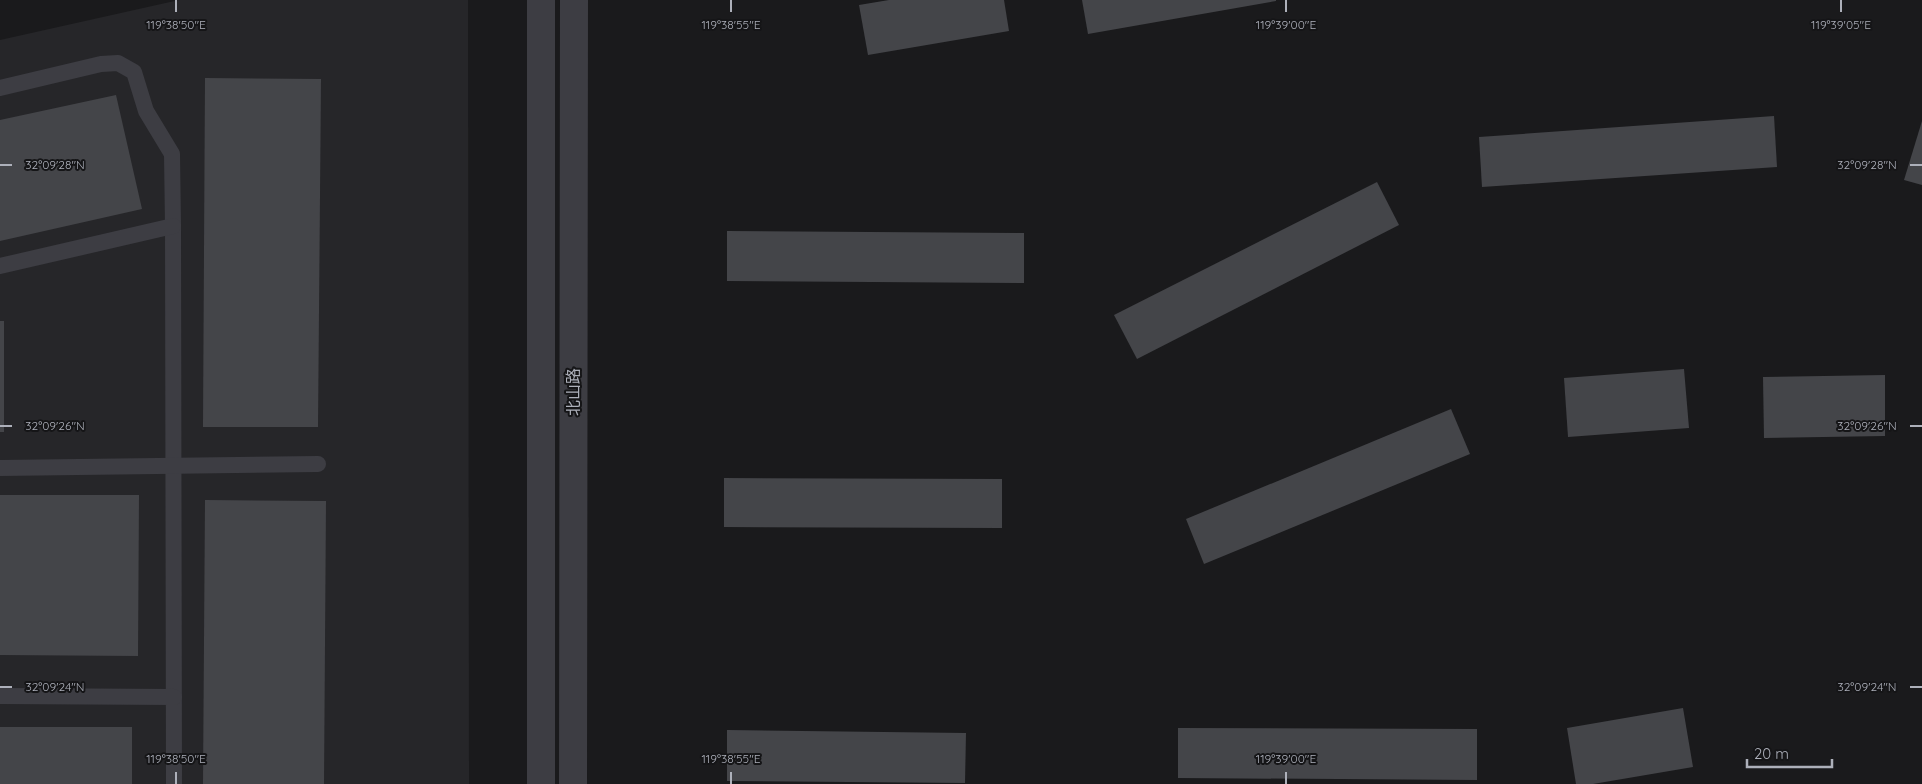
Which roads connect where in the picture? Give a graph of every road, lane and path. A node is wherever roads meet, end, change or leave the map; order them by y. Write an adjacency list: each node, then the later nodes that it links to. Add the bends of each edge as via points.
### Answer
1 (541, 0): 12 (street, 北山路)
2 (574, 0): 13 (street, 北山路)
3 (0, 88): 4 (lane, via 101,64 118,63 134,72 146,111 172,154)
4 (174, 226): 5 (lane); 7 (lane)
5 (0, 266)
6 (318, 464): 7 (lane)
7 (174, 466): 8 (lane); 10 (lane)
8 (0, 468)
9 (0, 696): 10 (lane)
10 (174, 696): 11 (lane)
11 (174, 784)
12 (541, 784)
13 (572, 784)

